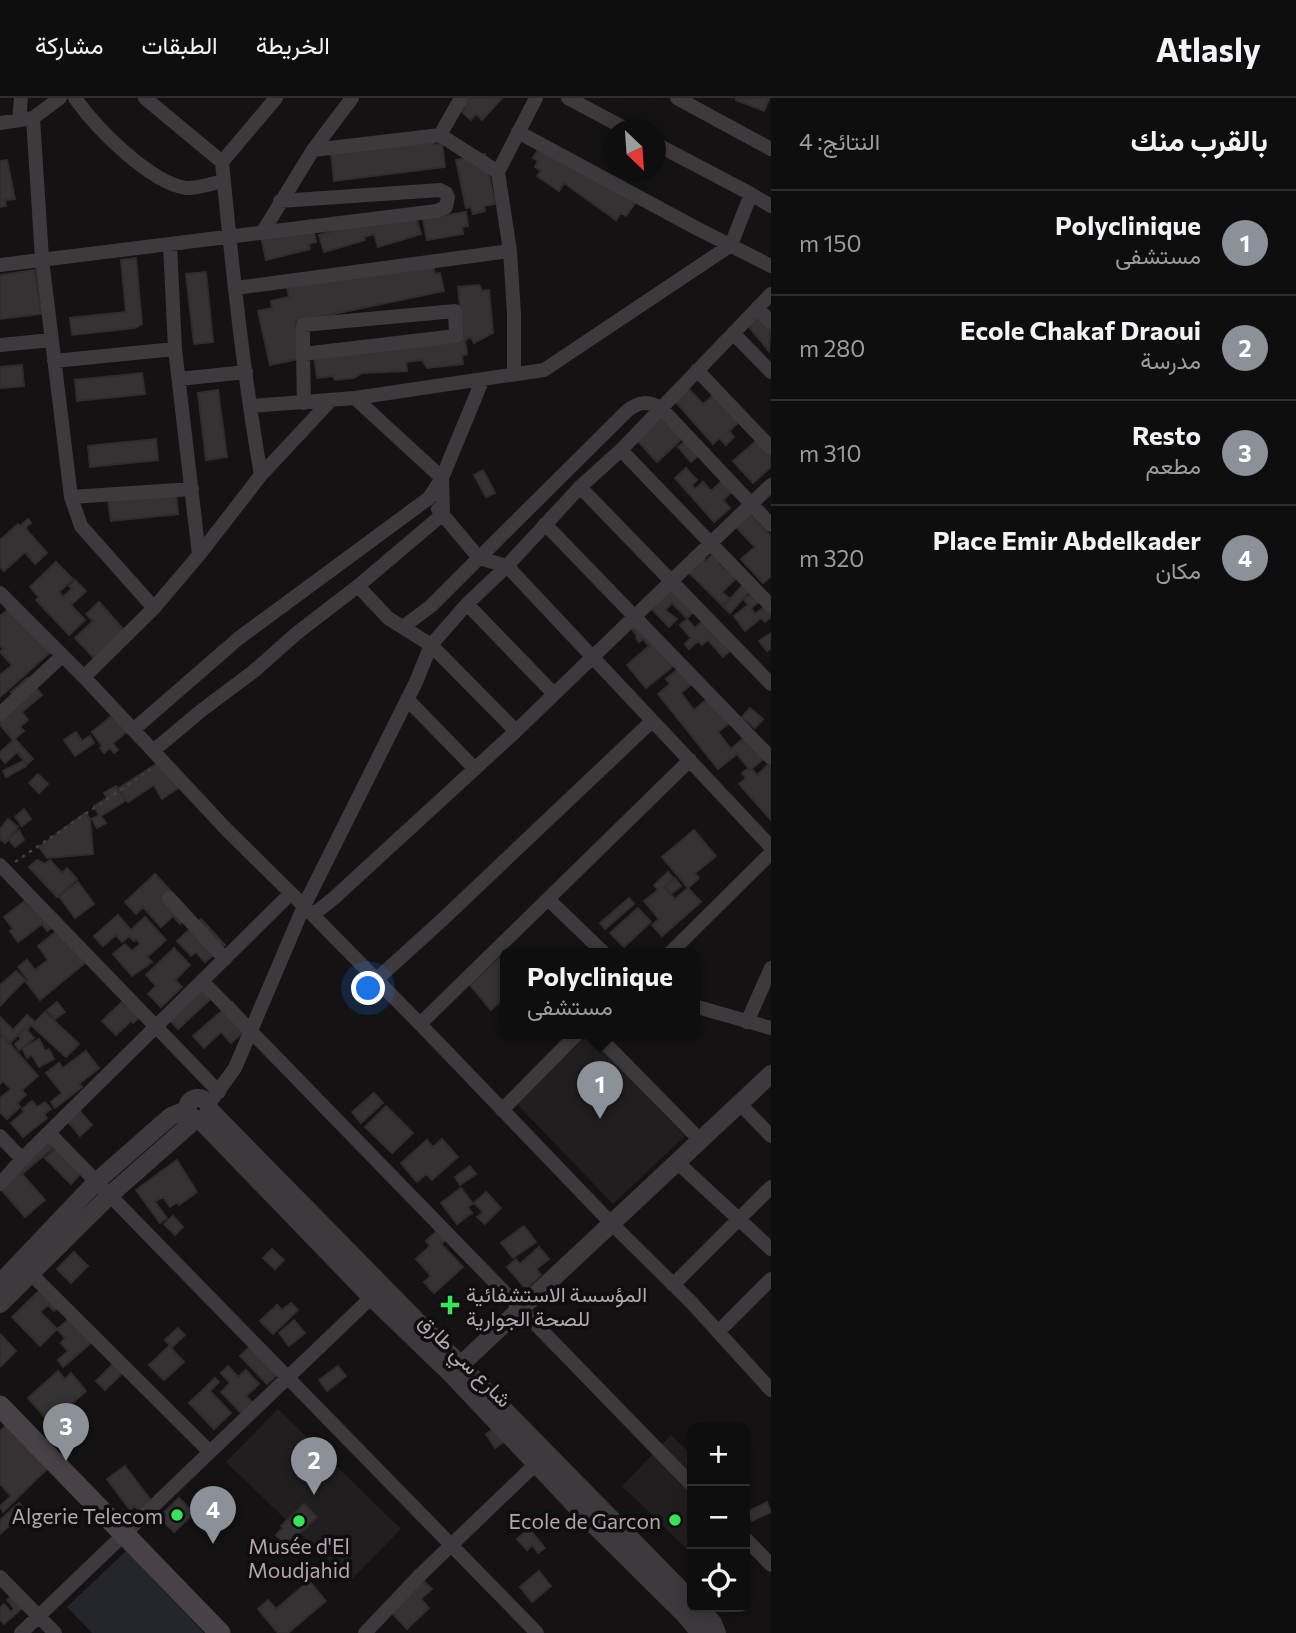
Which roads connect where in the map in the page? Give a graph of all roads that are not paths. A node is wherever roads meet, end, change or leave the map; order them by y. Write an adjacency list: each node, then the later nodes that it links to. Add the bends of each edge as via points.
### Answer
1 (21, 98): 11 (street)
2 (60, 98): 11 (street)
3 (75, 98): 21 (street, via 92,123 156,177 187,188)
4 (145, 98): 19 (street)
5 (276, 98): 19 (street)
6 (352, 98): 18 (street)
7 (461, 98): 15 (street)
8 (536, 98): 14 (street)
9 (568, 98): 12 (street)
10 (680, 99): 17 (street)
11 (26, 119): 13 (street); 30 (street)
12 (607, 119)
13 (0, 123)
14 (518, 132): 20 (street); 28 (street)
15 (440, 135): 18 (street); 20 (street)
16 (666, 149): 22 (street)
17 (771, 149)
18 (313, 150): 23 (street)
19 (222, 162): 21 (street)
20 (498, 172): 29 (street)
21 (223, 181): 26 (street)
22 (751, 194): 24 (street); 28 (street)
23 (280, 201): 25 (street); 25 (street, via 440,190 448,197 446,207 437,211)
24 (771, 206)
25 (262, 233): 26 (street)
26 (229, 237): 27 (street); 33 (street)
27 (170, 244): 30 (street); 40 (street)
28 (731, 246): 32 (street); 46 (street, via 544,370)
29 (510, 251): 33 (street); 46 (street)
30 (42, 259): 31 (street); 38 (street)
31 (0, 265)
32 (771, 266)
33 (236, 288): 44 (street)
34 (771, 294): 35 (street)
35 (757, 308): 36 (street); 37 (street)
36 (771, 322)
37 (733, 333): 43 (street); 45 (street)
38 (51, 340): 39 (street); 42 (street)
39 (0, 345)
40 (175, 349): 42 (street); 47 (street)
41 (303, 354): 41 (street, via 456,336 455,311 303,326); 51 (street)
42 (54, 362): 61 (street)
43 (697, 370): 53 (street); 54 (street)
44 (247, 372): 47 (street); 52 (street)
45 (771, 372)
46 (514, 374): 48 (street)
47 (179, 379): 60 (street)
48 (482, 381): 49 (street); 57 (street)
49 (355, 398): 50 (street); 57 (street)
50 (331, 400): 51 (street); 56 (street)
51 (304, 403): 52 (street)
52 (250, 405): 56 (street)
53 (661, 408): 55 (street); 63 (street); 69 (street, via 636,403)
54 (771, 448)
55 (621, 450): 59 (street); 67 (street)
56 (261, 475): 68 (street)
57 (442, 478): 62 (street); 64 (street)
58 (771, 485): 63 (street)
59 (580, 487): 65 (street); 71 (street)
60 (192, 489): 61 (street); 68 (street)
61 (71, 497): 76 (street, via 81,526)
62 (429, 498): 64 (street); 88 (street, via 239,638)
63 (751, 504): 66 (street); 67 (street)
64 (443, 514): 69 (street); 72 (street)
65 (545, 524): 70 (street); 77 (street)
66 (771, 526)
67 (710, 543): 71 (street); 75 (street)
68 (200, 555): 76 (street)
69 (479, 558): 70 (street); 78 (street)
70 (507, 566): 74 (street); 81 (street)
71 (673, 580): 77 (street); 83 (street)
72 (358, 586): 78 (street); 90 (street, via 202,710)
73 (0, 593): 80 (street)
74 (467, 604): 79 (street); 84 (street)
75 (771, 606)
76 (154, 608): 82 (street)
77 (634, 617): 81 (street); 91 (street)
78 (403, 627): 79 (street)
79 (432, 645): 85 (street); 89 (street)
80 (62, 656): 82 (street); 86 (street)
81 (593, 658): 84 (street); 87 (street)
82 (84, 677): 88 (street)
83 (771, 684)
84 (554, 694): 89 (street)
85 (407, 699): 93 (street); 100 (street)
86 (0, 714)
87 (652, 721): 92 (street); 105 (street)
88 (133, 730): 90 (street)
89 (516, 731): 93 (street)
90 (158, 756): 97 (street)
91 (771, 758)
92 (690, 760): 94 (street); 99 (street)
93 (475, 769): 100 (street)
94 (771, 848)
95 (771, 853): 102 (street)
96 (2, 869): 110 (street)
97 (291, 893): 100 (street); 103 (street)
98 (169, 898): 103 (street)
99 (549, 900): 101 (street); 109 (street)
100 (309, 910): 105 (street); 112 (street)
101 (599, 948)
102 (675, 948)
103 (225, 959): 106 (street)
104 (771, 968): 108 (street)
105 (377, 979): 109 (street)
106 (202, 981): 110 (street); 112 (street)
107 (700, 1008): 108 (street)
108 (747, 1022): 111 (street)
109 (420, 1024): 118 (street)
110 (155, 1027): 117 (street); 119 (street)
111 (771, 1028)
112 (252, 1031): 117 (street, via 235,1068); 138 (street)
113 (572, 1039): 118 (street)
114 (601, 1039): 122 (street)
115 (771, 1074): 116 (street)
116 (740, 1104): 121 (street); 122 (street)
117 (203, 1109): 125 (street, via 171,1116); 128 (street); 136 (street, شارع سي طارق)
118 (502, 1110): 130 (street)
119 (49, 1133): 123 (street); 125 (street)
120 (0, 1136): 123 (street)
121 (771, 1136)
122 (701, 1142): 124 (street)
123 (22, 1159): 126 (street)
124 (678, 1163): 129 (street); 130 (street)
125 (97, 1181): 128 (street); 132 (street)
126 (0, 1184)
127 (771, 1187): 129 (street)
128 (110, 1195): 132 (street); 141 (street)
129 (738, 1219): 131 (street); 135 (street)
130 (613, 1225): 135 (street); 138 (street)
131 (771, 1249)
132 (26, 1268): 134 (street); 137 (street); 144 (street)
133 (771, 1279): 139 (street)
134 (0, 1283)
135 (673, 1285): 139 (street)
136 (377, 1292): 140 (street, شارع سي طارق); 141 (street)
137 (0, 1304)
138 (521, 1310): 140 (street); 146 (street)
139 (718, 1332): 142 (street)
140 (456, 1369): 145 (street, شارع سي طارق)
141 (287, 1378): 144 (street); 149 (street)
142 (771, 1390)
143 (0, 1406): 147 (main road)
144 (209, 1451): 147 (street)
145 (542, 1458): 149 (street); 152 (street, شارع سي طارق); 160 (street, شارع سي طارق)
146 (687, 1480)
147 (125, 1534): 154 (street); 158 (main road)
148 (750, 1543): 150 (street)
149 (452, 1545): 155 (street); 159 (street)
150 (771, 1565)
151 (0, 1577): 154 (street)
152 (687, 1596)
153 (703, 1612): 161 (street)
154 (38, 1616): 156 (street); 157 (street)
155 (374, 1630)
156 (21, 1633)
157 (55, 1633)
158 (220, 1633)
159 (537, 1633)
160 (700, 1633)
161 (717, 1633)

